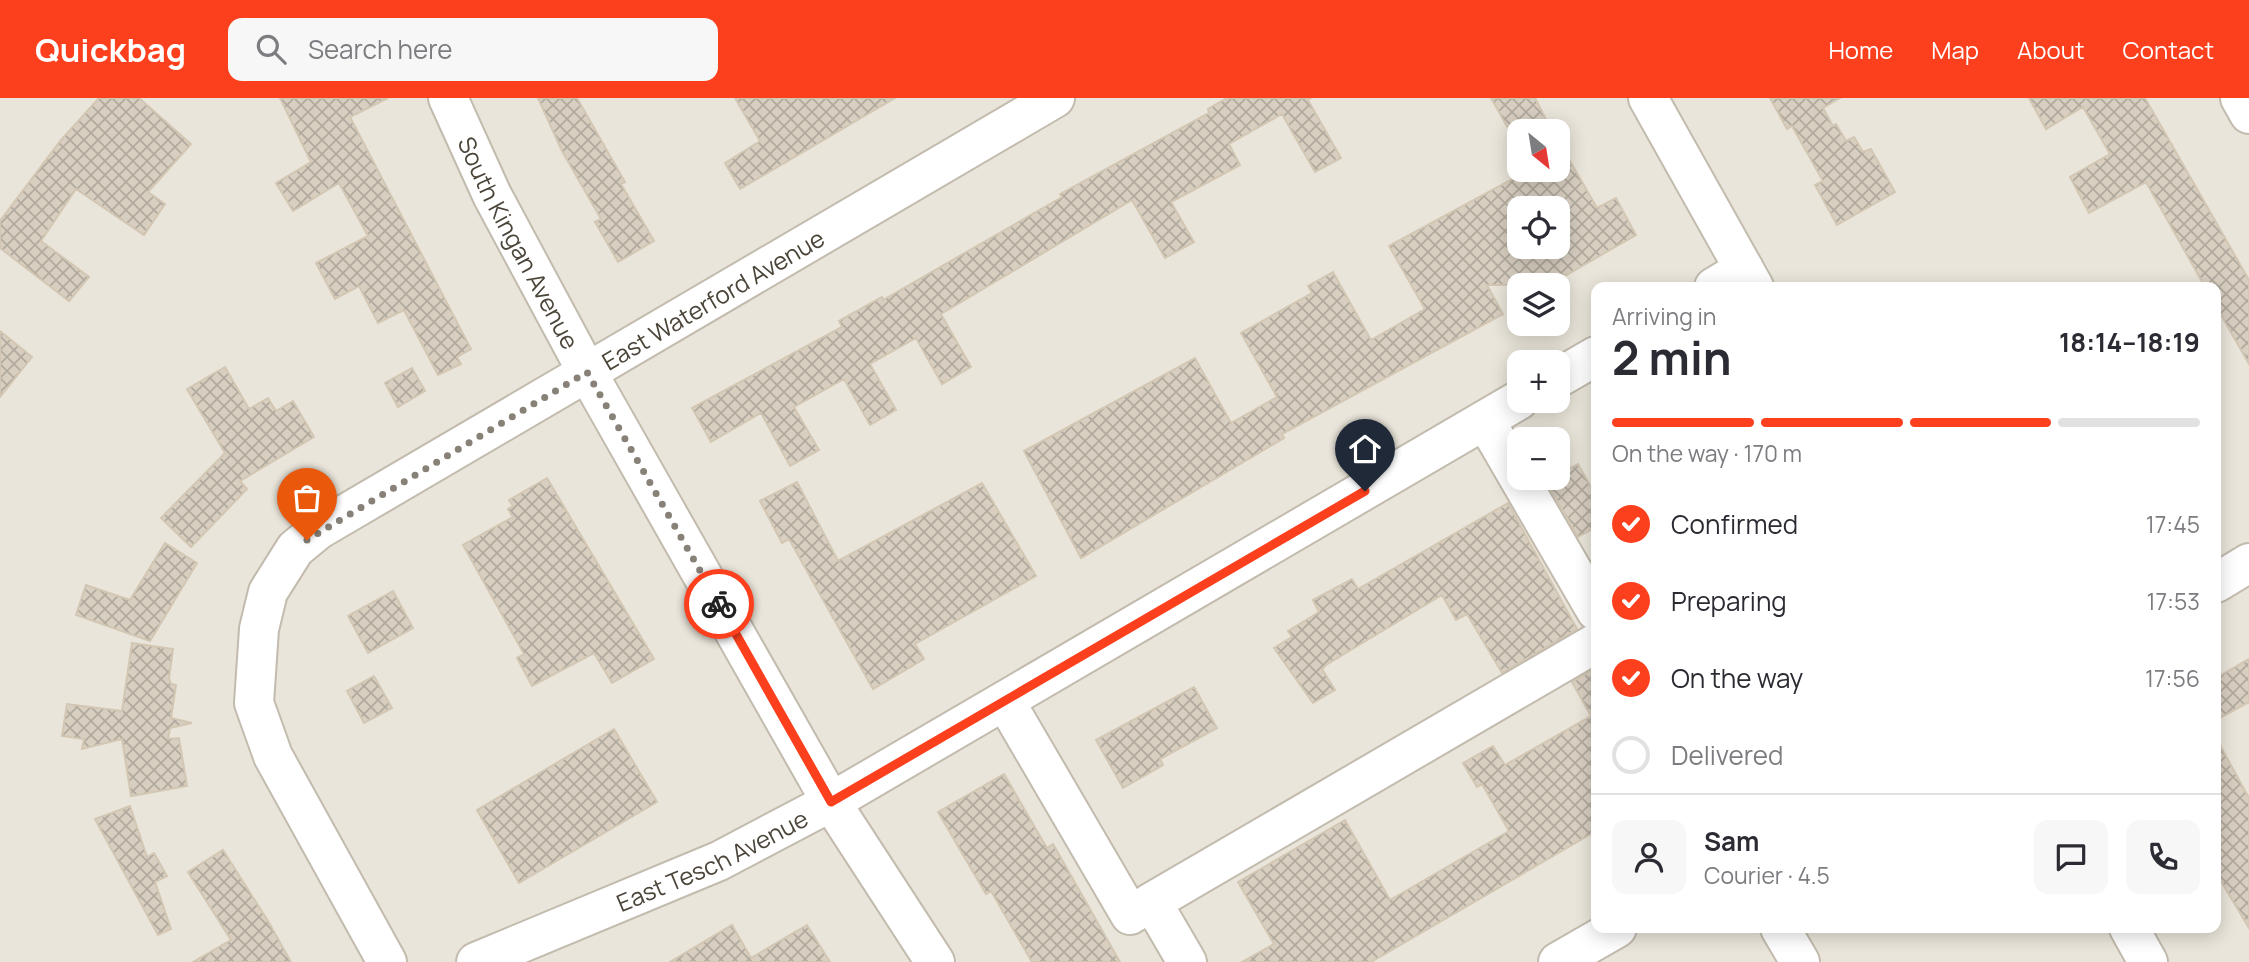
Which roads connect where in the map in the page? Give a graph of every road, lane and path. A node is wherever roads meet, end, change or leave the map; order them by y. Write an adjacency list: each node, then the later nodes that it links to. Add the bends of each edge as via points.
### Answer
1 (448, 98): 9 (street, South Kingan Avenue, via 492,195)
2 (1055, 98): 9 (street, East Waterford Avenue)
3 (1648, 98): 6 (street)
4 (2240, 98): 5 (street)
5 (2249, 114)
6 (1737, 281)
7 (1591, 359): 8 (street)
8 (1570, 371)
9 (587, 372): 17 (street, South Kingan Avenue); 23 (street, East Waterford Avenue, via 318,530 295,549 268,592 258,629 254,704 273,756)
10 (1507, 407): 11 (street, East Tesch Avenue)
11 (1485, 421): 14 (street); 16 (street, East Tesch Avenue)
12 (2249, 563): 13 (street)
13 (2221, 580)
14 (1591, 602)
15 (1591, 646): 18 (street)
16 (1005, 701): 17 (street, East Tesch Avenue); 18 (street, via 1130,915)
17 (831, 802): 22 (street, East Tesch Avenue); 25 (street, South Kingan Avenue)
18 (1152, 902): 26 (street)
19 (1608, 933): 27 (street)
20 (1783, 933): 28 (street)
21 (2132, 933): 29 (street)
22 (526, 953): 24 (street, East Tesch Avenue)
23 (387, 962)
24 (476, 962)
25 (935, 962)
26 (1187, 962)
27 (1558, 962)
28 (1800, 962)
29 (2148, 962)

